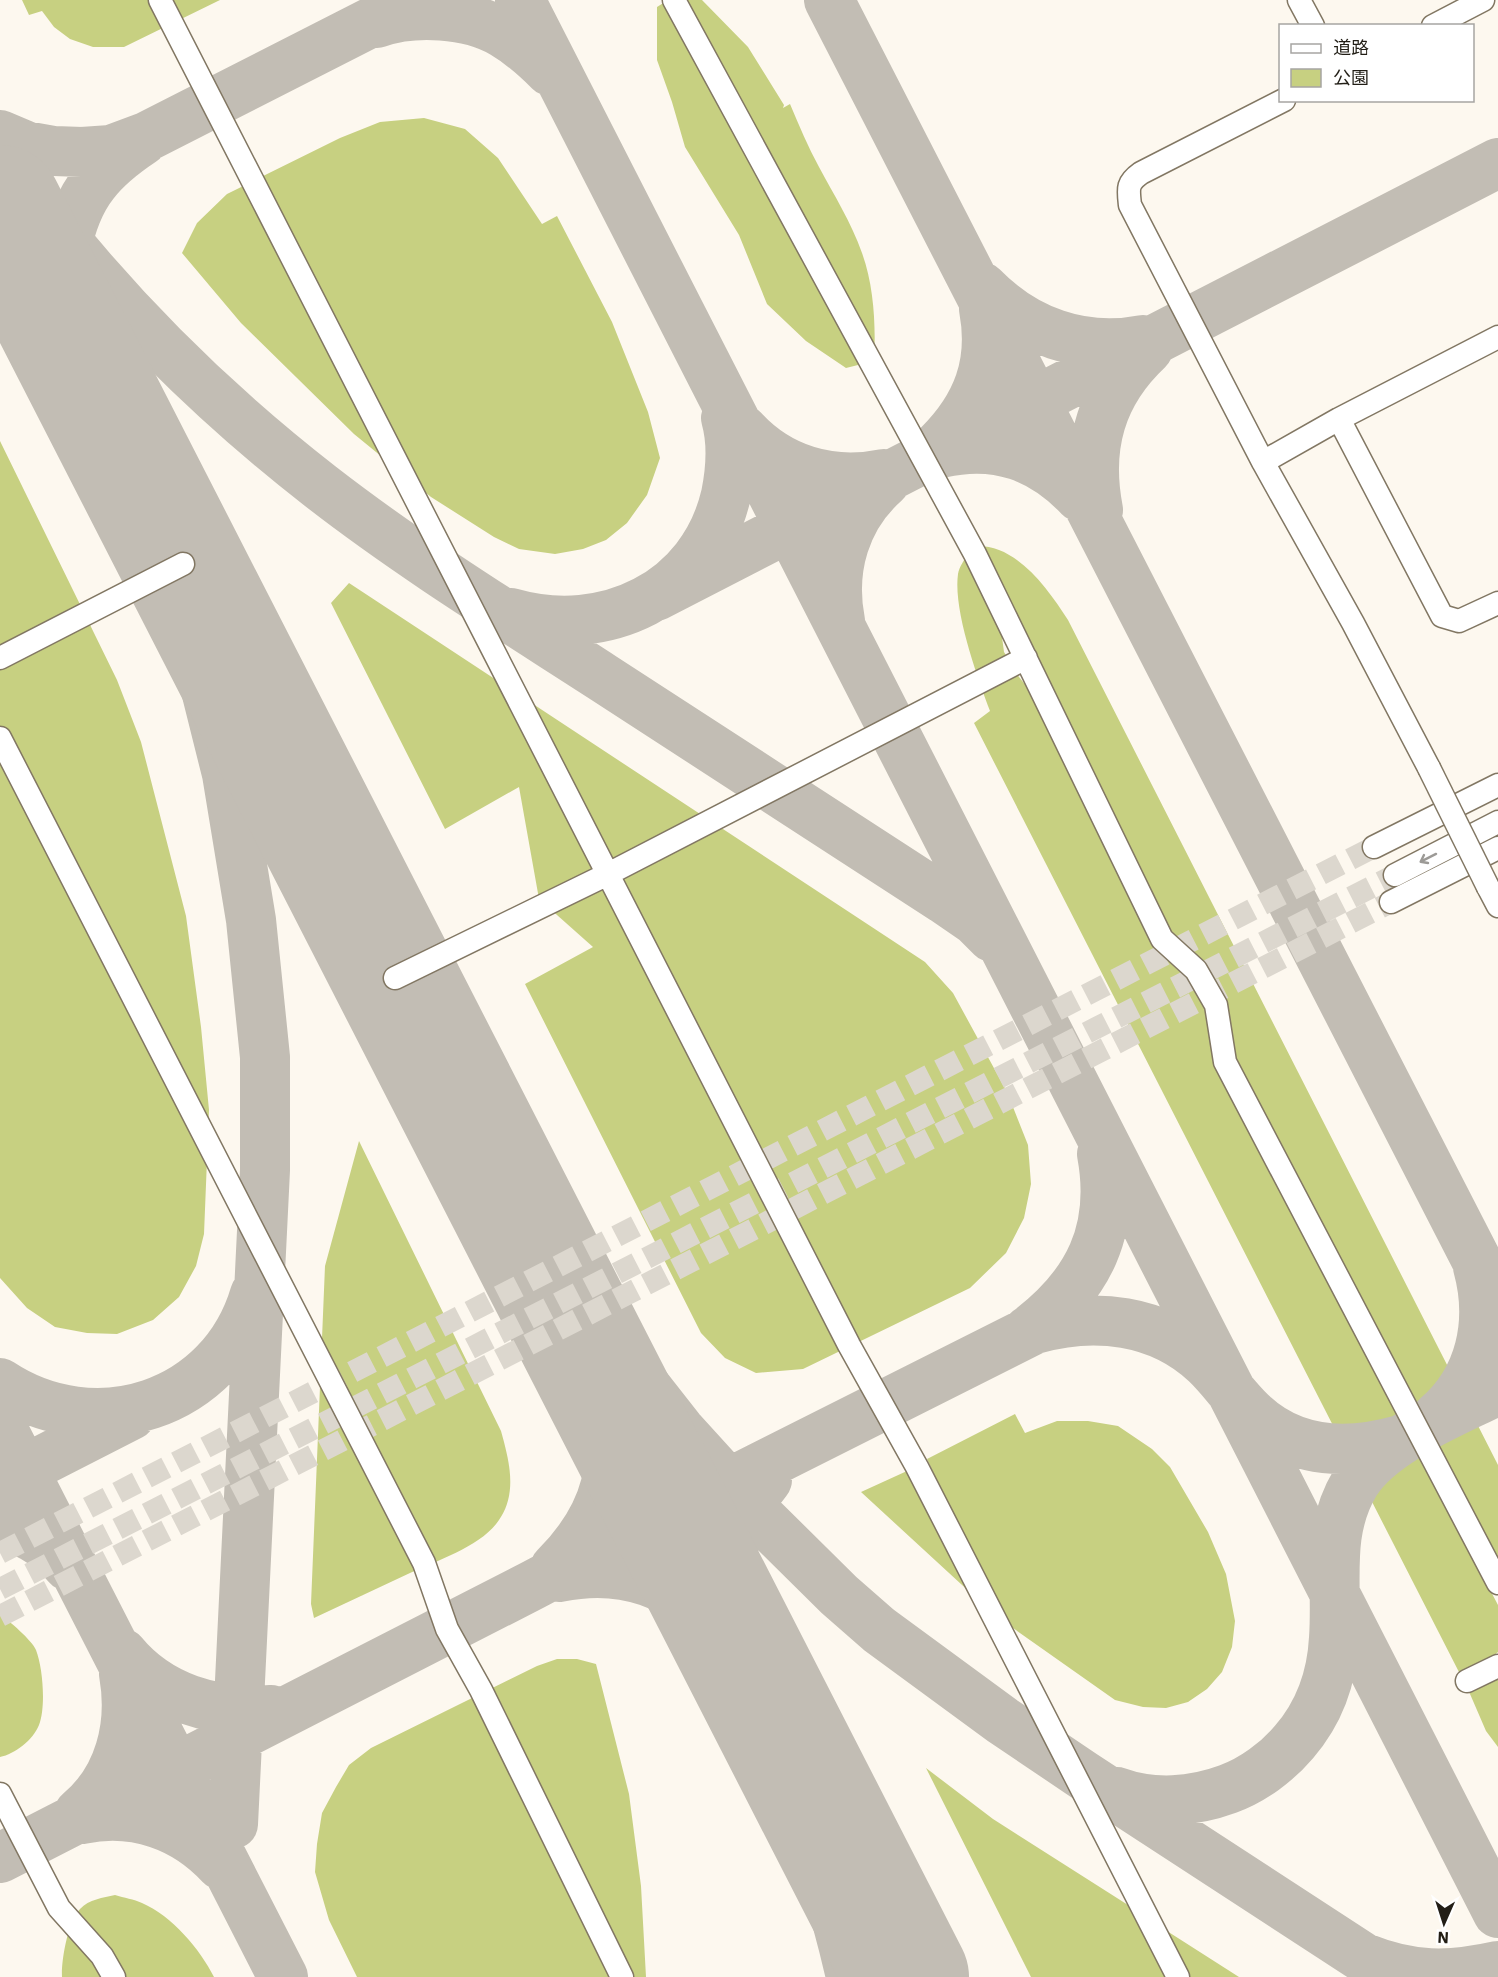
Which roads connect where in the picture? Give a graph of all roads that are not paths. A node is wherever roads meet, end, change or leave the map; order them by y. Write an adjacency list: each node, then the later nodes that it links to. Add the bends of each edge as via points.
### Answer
1 (160, 0): 20 (street)
2 (674, 0): 14 (street, via 975,554)
3 (1299, 0): 5 (street)
4 (1483, 0): 6 (street)
5 (1312, 24)
6 (1437, 24)
7 (1280, 102): 10 (street, via 1141,173 1128,190 1130,204)
8 (1498, 337): 9 (street)
9 (1339, 418): 10 (street); 12 (street, via 1442,616 1459,621)
10 (1263, 462): 22 (street, bridge, via 1353,623)
11 (183, 564): 13 (street)
12 (1498, 603)
13 (0, 658)
14 (1026, 658): 20 (street); 25 (street, via 1162,939 1196,970 1216,1005 1225,1062)
15 (0, 738): 30 (street, via 424,1563 447,1629)
16 (1498, 784): 18 (street)
17 (1498, 822): 21 (street, one-way to 21)
18 (1374, 847)
19 (1498, 848): 23 (street)
20 (608, 874): 24 (street); 31 (street)
21 (1395, 875)
22 (1493, 896)
23 (1391, 902)
24 (395, 978)
25 (1498, 1583)
26 (1498, 1666): 27 (street)
27 (1467, 1681)
28 (0, 1794): 29 (street, via 59,1908 102,1956)
29 (114, 1977)
30 (622, 1977)
31 (1178, 1977)

